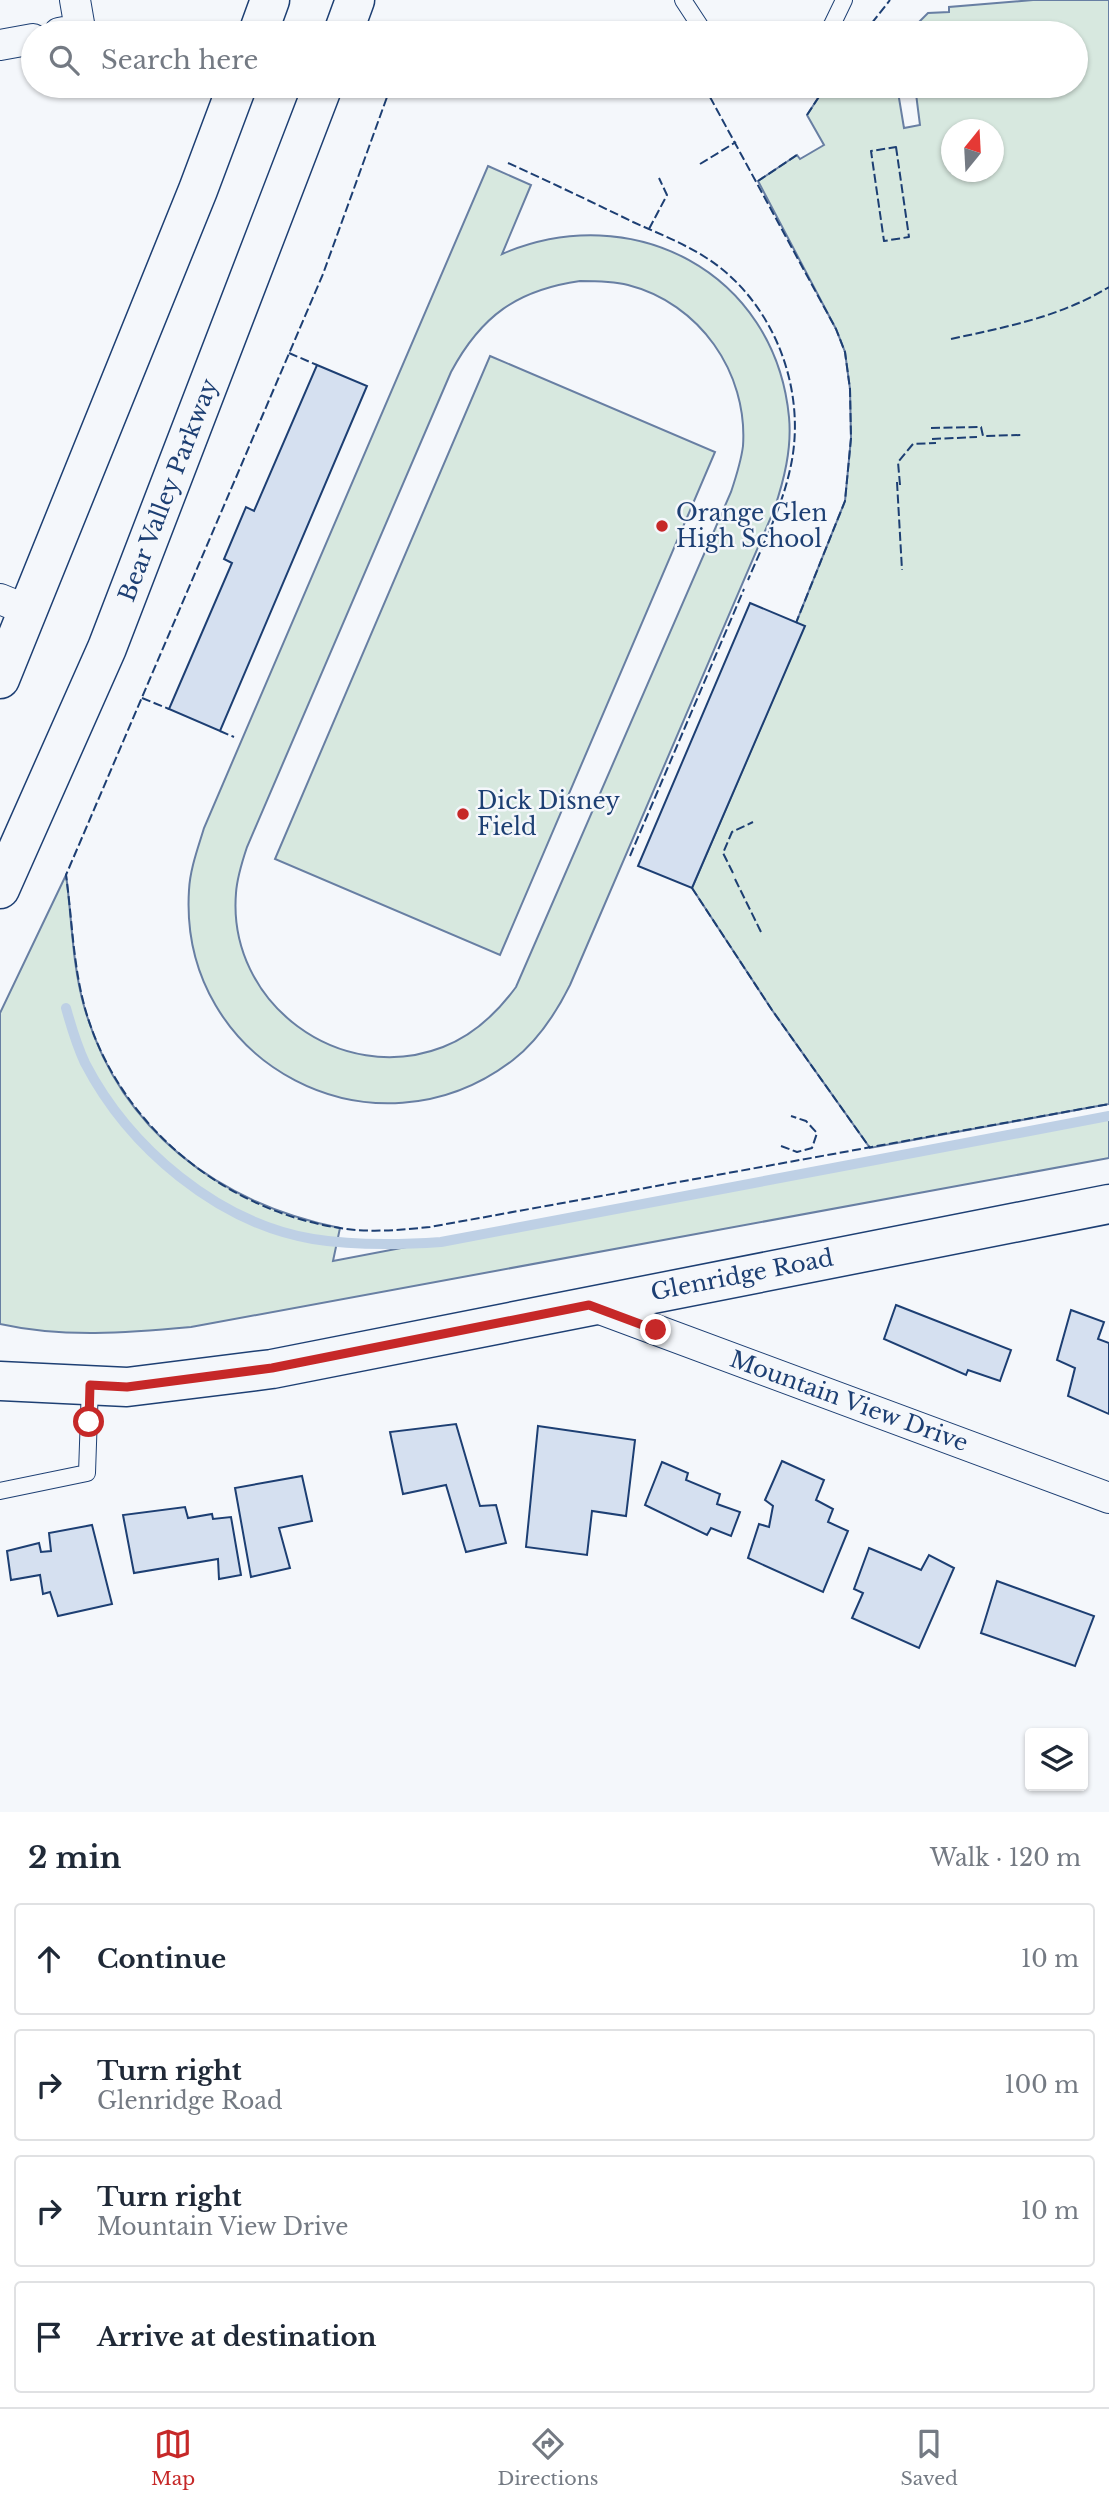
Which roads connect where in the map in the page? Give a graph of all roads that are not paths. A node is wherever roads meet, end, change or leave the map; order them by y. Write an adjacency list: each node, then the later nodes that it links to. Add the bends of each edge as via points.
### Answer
1 (75, 0): 6 (street)
2 (270, 0): 7 (main road)
3 (355, 0): 8 (main road)
4 (683, 0): 9 (lane)
5 (844, 0): 10 (lane)
6 (72, 21)
7 (262, 21)
8 (347, 21)
9 (697, 21)
10 (834, 21)
11 (21, 42): 12 (street)
12 (0, 46)
13 (232, 98): 15 (main road, via 192,203)
14 (318, 98): 17 (main road, Bear Valley Parkway, via 107,648)
15 (13, 605): 16 (main road)
16 (0, 679)
17 (0, 889)
18 (1109, 1204): 19 (main road, Glenridge Road)
19 (589, 1305): 21 (main road, Glenridge Road, via 272,1368 127,1387); 23 (street, Mountain View Drive)
20 (0, 1381): 21 (main road, Glenridge Road)
21 (90, 1385): 22 (lane, via 87,1473)
22 (0, 1491)
23 (1109, 1498)

